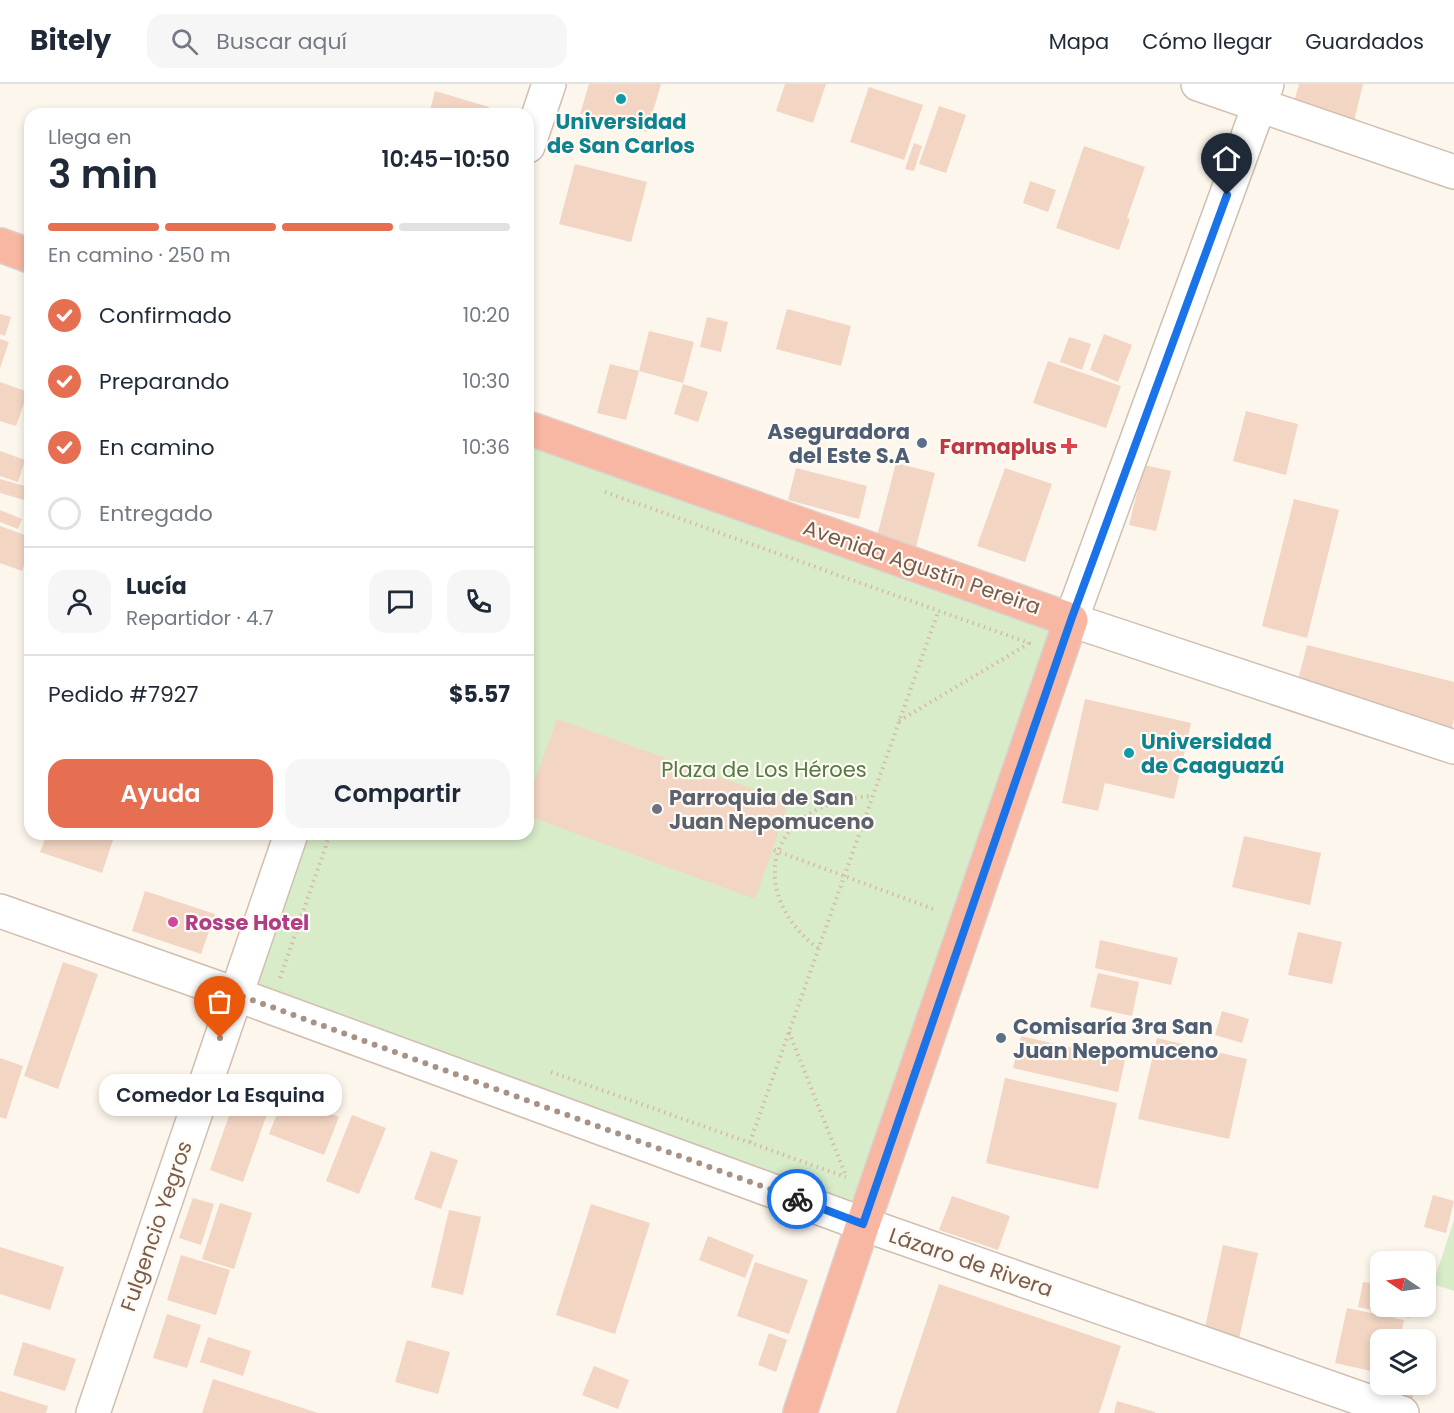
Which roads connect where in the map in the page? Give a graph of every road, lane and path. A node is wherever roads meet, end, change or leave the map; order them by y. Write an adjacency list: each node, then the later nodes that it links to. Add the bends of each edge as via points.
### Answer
1 (549, 84): 4 (street)
2 (1198, 84): 3 (street)
3 (1263, 95): 5 (street); 11 (street)
4 (534, 128)
5 (1454, 172)
6 (0, 245): 7 (highway)
7 (24, 254)
8 (534, 430): 11 (highway, Avenida Agustín Pereira)
9 (594, 489): 10 (path)
10 (938, 612): 12 (path); 14 (path)
11 (1071, 620): 15 (street, Avenida Agustín Pereira); 32 (highway)
12 (1029, 643): 13 (path); 14 (path)
13 (1025, 654)
14 (899, 721): 16 (path)
15 (1454, 747)
16 (872, 796): 20 (path, via 815,811 793,827); 21 (path)
17 (289, 840): 26 (street, Fulgencio Yegros)
18 (328, 840): 25 (path, via 280,978)
19 (774, 850): 20 (path)
20 (779, 852): 21 (path); 24 (path, via 775,882 781,907 797,930)
21 (844, 877): 23 (path, via 936,910); 24 (path)
22 (0, 911): 26 (street, Lázaro de Rivera)
23 (933, 921)
24 (818, 948): 27 (path)
25 (291, 981)
26 (236, 994): 32 (street, Lázaro de Rivera); 33 (street, Fulgencio Yegros)
27 (789, 1031): 29 (path); 31 (path)
28 (549, 1072): 29 (path)
29 (750, 1142): 31 (path)
30 (850, 1166): 31 (path)
31 (846, 1177)
32 (863, 1224): 34 (highway); 35 (street, Lázaro de Rivera)
33 (93, 1413)
34 (800, 1413)
35 (1402, 1413)

